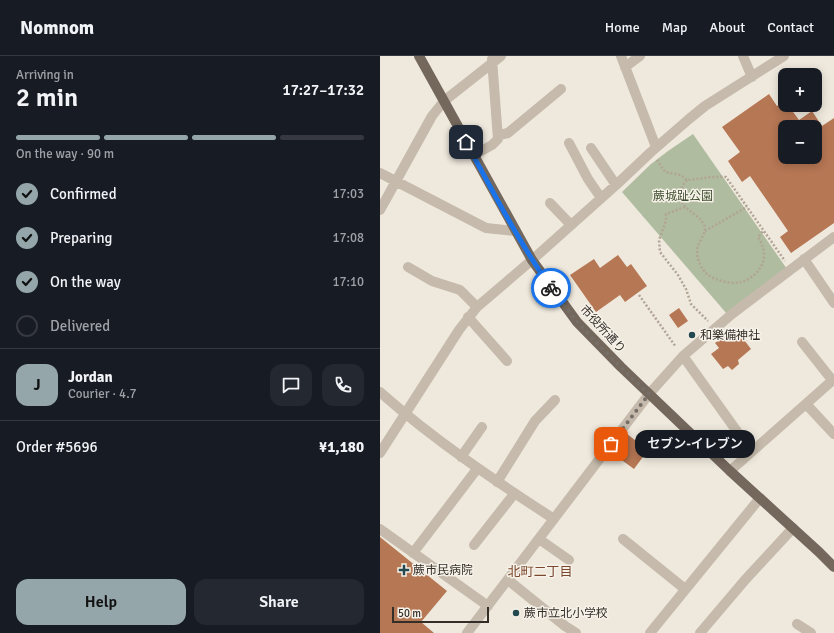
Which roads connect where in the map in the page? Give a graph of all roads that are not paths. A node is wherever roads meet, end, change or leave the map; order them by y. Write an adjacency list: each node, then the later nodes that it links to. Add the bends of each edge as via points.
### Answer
1 (419, 56): 11 (main road, 市役所通り)
2 (500, 56): 7 (street)
3 (621, 56): 8 (street)
4 (640, 56): 8 (street)
5 (743, 56): 9 (street)
6 (784, 56): 9 (street)
7 (492, 60): 11 (street); 12 (street)
8 (625, 68): 15 (street)
9 (752, 77): 15 (street, via 706,106)
10 (561, 89): 12 (street, via 508,133)
11 (444, 101): 16 (main road, 市役所通り); 18 (street, via 432,116)
12 (498, 135): 16 (street, via 498,139 492,145)
13 (569, 143): 20 (street)
14 (591, 148): 19 (street)
15 (653, 149): 19 (street)
16 (474, 155): 24 (main road, 市役所通り)
17 (380, 173): 18 (street)
18 (396, 181): 22 (street); 24 (street, via 486,228)
19 (616, 185): 20 (street)
20 (601, 198): 23 (street)
21 (550, 204): 23 (street)
22 (380, 210)
23 (571, 225): 26 (street)
24 (514, 231): 26 (main road, 市役所通り)
25 (834, 237): 27 (street)
26 (532, 260): 30 (street); 37 (main road, 市役所通り, via 577,322)
27 (804, 260): 29 (street); 33 (street, via 714,328)
28 (408, 267): 30 (street, via 432,281 460,290)
29 (834, 303)
30 (477, 307): 31 (street)
31 (468, 317): 34 (street); 40 (street)
32 (802, 342): 35 (street)
33 (683, 356): 37 (street); 43 (street)
34 (507, 361)
35 (833, 380): 39 (street)
36 (380, 392): 40 (street)
37 (649, 394): 47 (main road, 市役所通り); 51 (street)
38 (555, 400): 48 (street, via 535,421)
39 (806, 404): 42 (street); 43 (street)
40 (405, 415): 44 (street); 45 (street)
41 (482, 427): 45 (street)
42 (834, 434)
43 (752, 451): 47 (street)
44 (380, 453)
45 (461, 457): 46 (street)
46 (477, 469): 48 (street); 57 (street)
47 (730, 471): 50 (main road, 市役所通り)
48 (497, 482): 49 (street)
49 (514, 494): 51 (street); 56 (street)
50 (760, 498): 52 (main road, 市役所通り); 61 (street)
51 (554, 519): 54 (street)
52 (793, 528): 59 (main road, 市役所通り); 67 (street)
53 (380, 529): 57 (street)
54 (539, 539): 58 (street); 60 (street)
55 (623, 539): 61 (street)
56 (474, 545)
57 (413, 553): 62 (street)
58 (569, 560)
59 (834, 568)
60 (508, 580): 62 (street); 65 (street)
61 (685, 589): 66 (street)
62 (488, 606): 64 (street)
63 (797, 624): 68 (street)
64 (467, 633)
65 (576, 633)
66 (650, 633)
67 (700, 633)
68 (812, 633)

